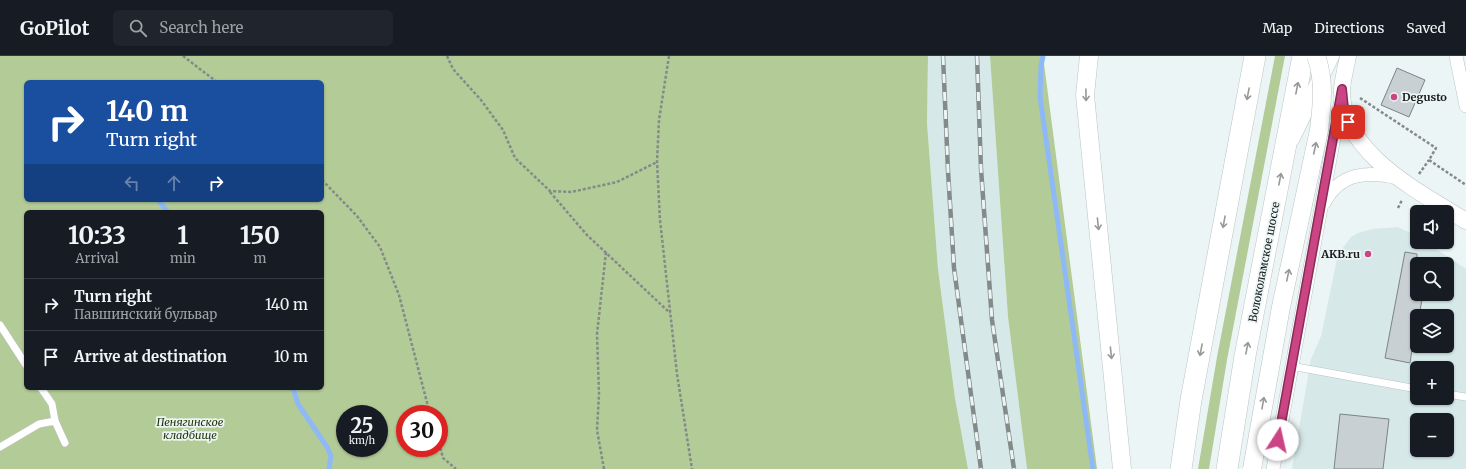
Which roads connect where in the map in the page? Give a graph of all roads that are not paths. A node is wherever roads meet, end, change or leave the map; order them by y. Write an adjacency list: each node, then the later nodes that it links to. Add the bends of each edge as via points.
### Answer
1 (1089, 56): 24 (main road, one-way to 24, via 1085,95)
2 (1255, 56): 25 (main road, one-way to 25, via 1191,400)
3 (1303, 56): 10 (main road, Волоколамское шоссе, one-way to 3)
4 (1316, 56): 27 (main road, one-way to 4, bridge, via 1281,307 1319,130 1323,103)
5 (1331, 56): 10 (street)
6 (1348, 56): 8 (street)
7 (1456, 56): 9 (street)
8 (1348, 92): 11 (street, via 1344,109 1358,139); 12 (street)
9 (1466, 106)
10 (1285, 154): 26 (main road, Волоколамское шоссе, one-way to 10, via 1245,356)
11 (1399, 178): 12 (street, via 1378,174 1348,179 1336,185); 13 (street)
12 (1320, 210): 16 (street)
13 (1466, 221)
14 (0, 324): 15 (lane)
15 (24, 362)
16 (1291, 366): 17 (lane); 28 (street)
17 (1410, 388)
18 (42, 390): 21 (lane, via 52,404)
19 (1454, 395): 20 (lane)
20 (1466, 397)
21 (56, 421): 22 (lane); 23 (lane, via 39,424)
22 (65, 443)
23 (0, 448)
24 (1122, 469)
25 (1181, 469)
26 (1227, 469)
27 (1252, 469)
28 (1273, 469)

